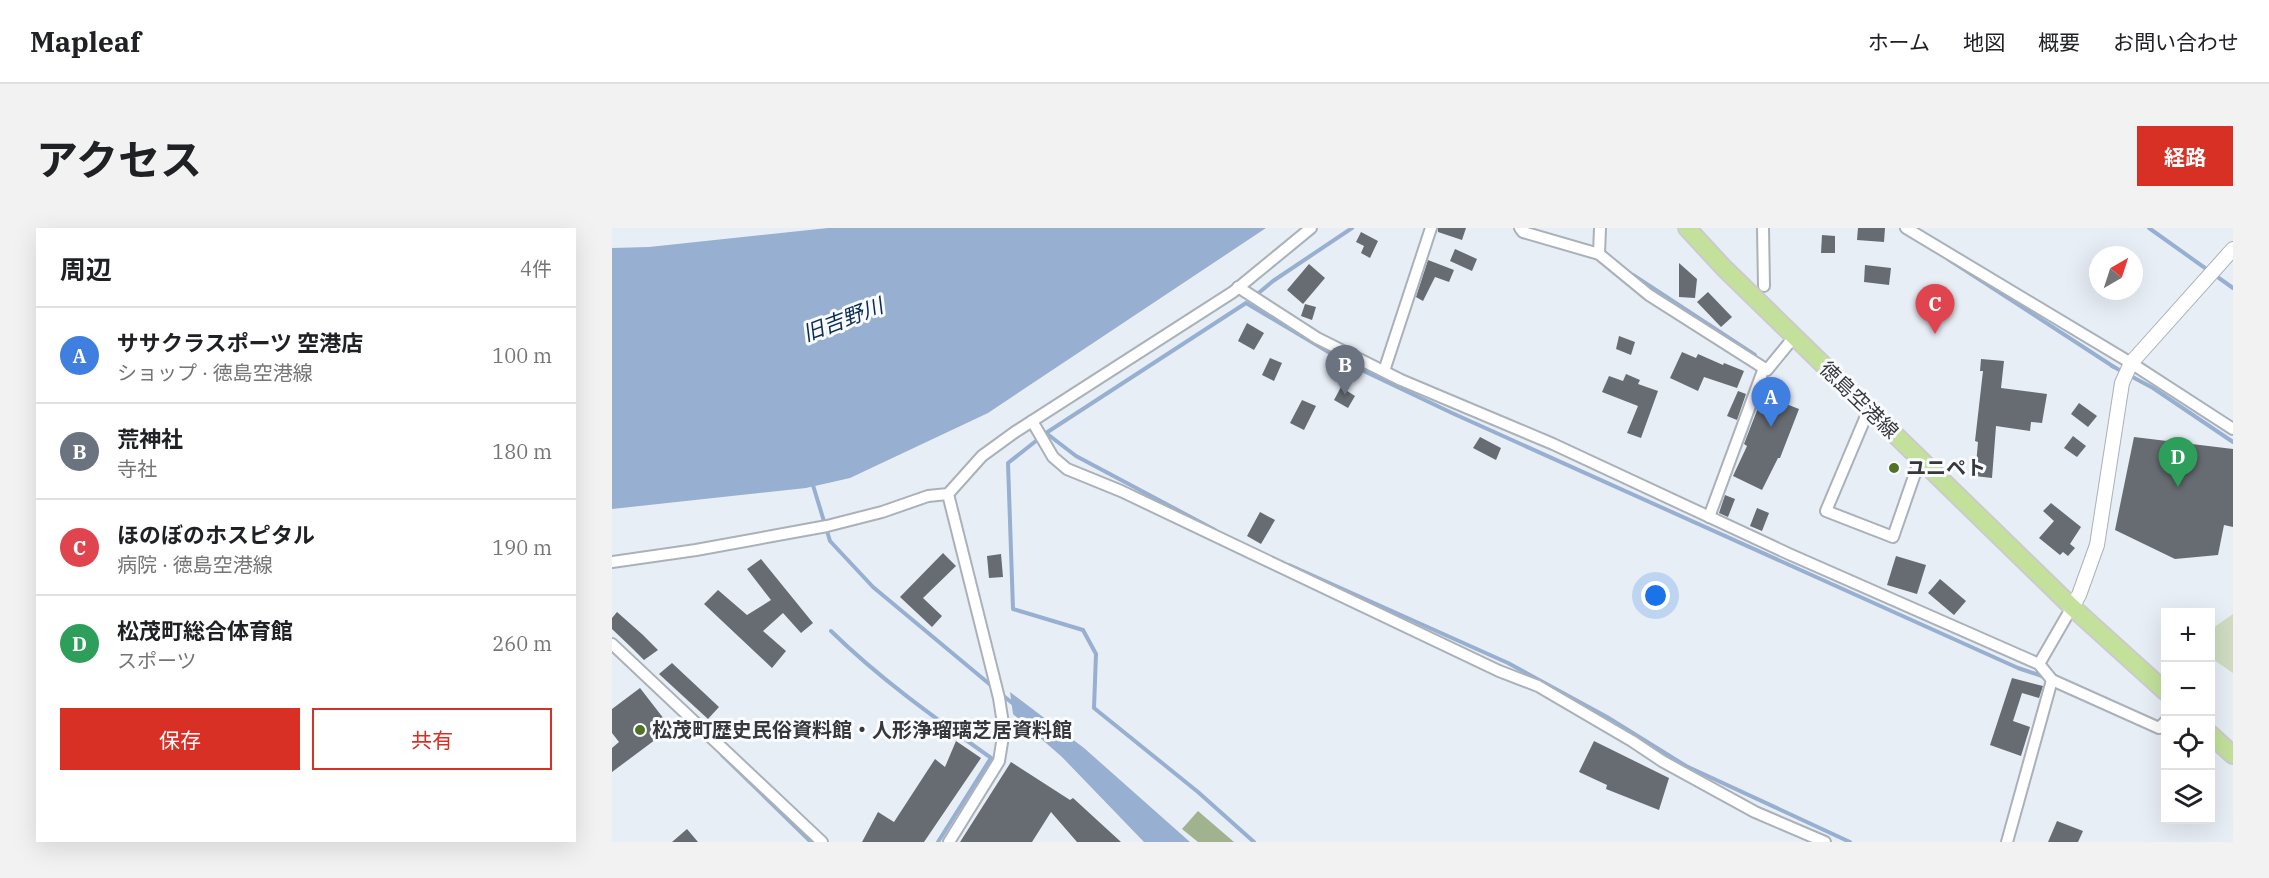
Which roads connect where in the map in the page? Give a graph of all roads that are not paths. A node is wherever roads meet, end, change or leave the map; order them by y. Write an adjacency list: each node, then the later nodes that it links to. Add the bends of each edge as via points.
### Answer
1 (1311, 228): 11 (street)
2 (1431, 228): 15 (street)
3 (1520, 228): 9 (street)
4 (1600, 228): 9 (street)
5 (1687, 228): 12 (main road, 徳島空港線)
6 (1763, 228): 10 (street)
7 (1906, 228): 13 (street)
8 (2233, 249): 13 (street)
9 (1599, 254): 14 (street, via 1649,295)
10 (1764, 286)
11 (1238, 287): 15 (street, via 1317,338); 17 (street)
12 (1794, 337): 14 (street, via 1767,370); 16 (main road, 徳島空港線)
13 (2131, 363): 18 (street); 23 (street, via 2122,383 2097,545)
14 (1764, 368): 21 (street)
15 (1384, 371): 21 (street)
16 (1869, 409): 19 (main road, 徳島空港線); 19 (street, via 1826,511 1893,537)
17 (1032, 421): 20 (street, via 982,456); 33 (street, via 1053,457 1067,469 1538,686 1755,812)
18 (2233, 429)
19 (1920, 459): 23 (main road, 徳島空港線)
20 (948, 494): 22 (street, via 928,496 827,526); 32 (street, via 1004,730 999,762)
21 (1709, 517): 25 (street)
22 (612, 562)
23 (2072, 607): 25 (street); 27 (main road, 徳島空港線)
24 (612, 644): 31 (street)
25 (2039, 664): 26 (street)
26 (2052, 680): 28 (street, via 2158,728); 34 (street)
27 (2161, 687)
28 (2161, 725)
29 (2215, 738): 30 (main road)
30 (2233, 755)
31 (822, 842)
32 (950, 842)
33 (1825, 842)
34 (2007, 842)

